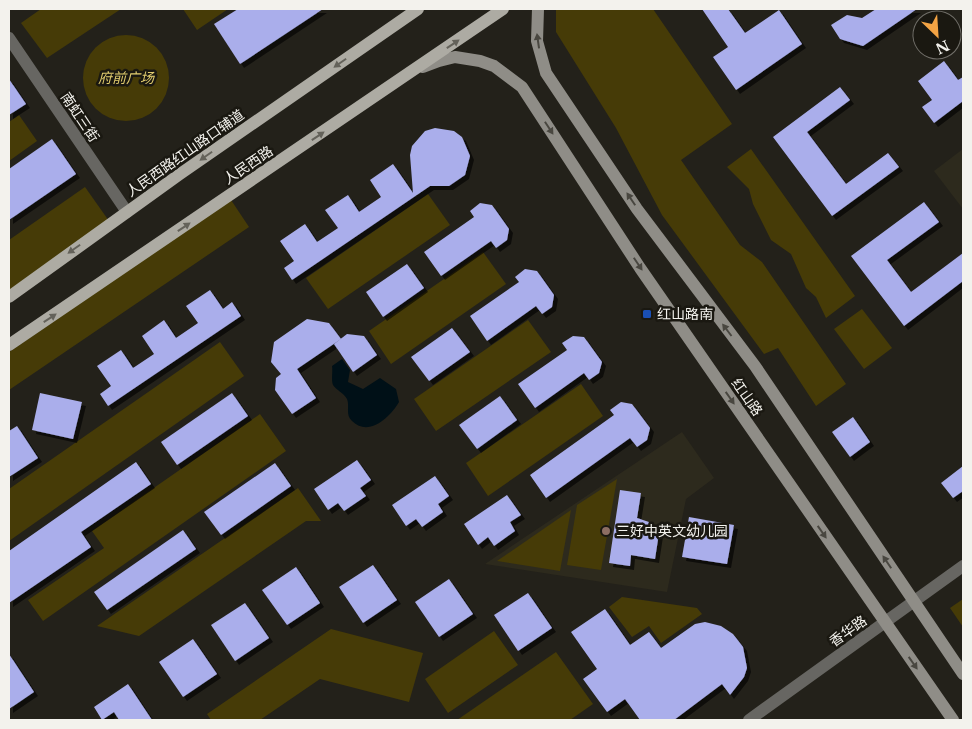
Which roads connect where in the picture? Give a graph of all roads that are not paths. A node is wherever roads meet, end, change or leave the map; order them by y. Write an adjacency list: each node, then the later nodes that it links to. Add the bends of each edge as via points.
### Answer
1 (407, 9): 5 (main road)
2 (418, 9): 5 (main road)
3 (503, 9): 7 (main road, 人民西路, one-way to 3)
4 (538, 9): 12 (main road, 红山路, one-way to 4, via 755,366 637,208 546,73 537,41)
5 (380, 35): 8 (main road, 人民西路红山路口辅道, one-way to 8)
6 (9, 38): 8 (street, 南虹三街)
7 (405, 76): 10 (main road, 人民西路, one-way to 7); 13 (main road, 红山路, one-way to 13, via 439,60 467,58 494,66 522,88 640,268)
8 (127, 212): 9 (main road, 人民西路红山路口辅道, one-way to 9)
9 (9, 297)
10 (9, 345)
11 (963, 566): 12 (street, 香华路)
12 (915, 602): 13 (street, 香华路); 14 (main road, 红山路)
13 (885, 623): 15 (street, 香华路); 16 (main road, 红山路, one-way to 16)
14 (963, 674)
15 (749, 720)
16 (953, 720)

